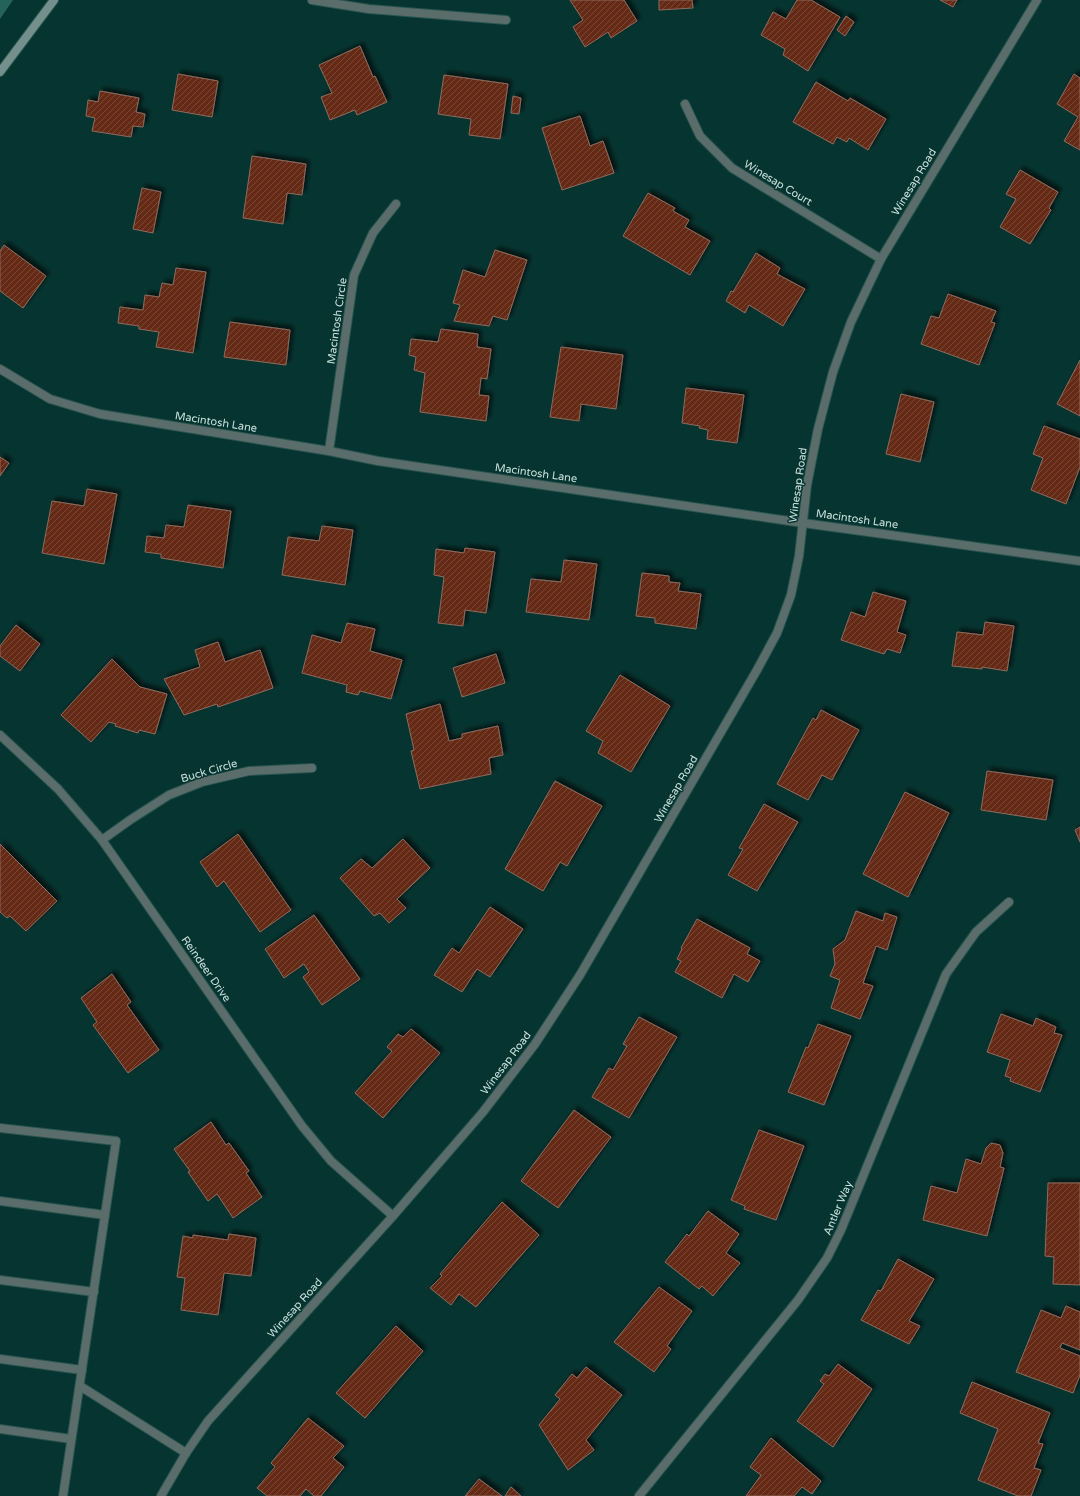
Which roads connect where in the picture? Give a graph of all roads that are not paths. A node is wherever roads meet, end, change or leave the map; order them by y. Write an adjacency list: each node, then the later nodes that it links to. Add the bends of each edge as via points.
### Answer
1 (54, 0): 5 (main road)
2 (312, 0): 4 (street, via 369,9)
3 (1037, 0): 8 (street, Winesap Road)
4 (506, 20)
5 (0, 72)
6 (685, 104): 8 (street, Winesap Court, via 700,136 732,168)
7 (396, 204): 10 (street, Macintosh Circle, via 373,232 354,274)
8 (881, 259): 11 (street, Winesap Road, via 851,322 833,372 818,429 807,485)
9 (0, 369): 10 (street, Macintosh Lane, via 50,399 100,414)
10 (329, 452): 11 (street, Macintosh Lane)
11 (803, 523): 12 (street, Macintosh Lane); 20 (street, Winesap Road, via 791,595 777,633 580,975 535,1044 483,1112)
12 (1080, 561)
13 (0, 736): 15 (street, Reindeer Drive, via 58,789)
14 (312, 768): 15 (street, Buck Circle, via 249,771 202,782 169,795)
15 (102, 840): 20 (street, Reindeer Drive, via 302,1126 331,1161)
16 (1009, 902): 31 (street, Antler Way, via 976,932 946,974 841,1230 827,1258 798,1300)
17 (0, 1128): 19 (street, via 116,1141)
18 (0, 1201): 19 (street)
19 (105, 1215): 22 (street)
20 (393, 1216): 28 (street, Winesap Road, via 208,1421)
21 (0, 1280): 22 (street)
22 (94, 1292): 24 (street)
23 (0, 1359): 24 (street)
24 (82, 1370): 25 (street)
25 (80, 1386): 27 (street); 28 (street)
26 (0, 1429): 27 (street)
27 (71, 1439): 29 (street)
28 (186, 1453): 30 (street, Winesap Road)
29 (63, 1496)
30 (161, 1496)
31 (639, 1496)

